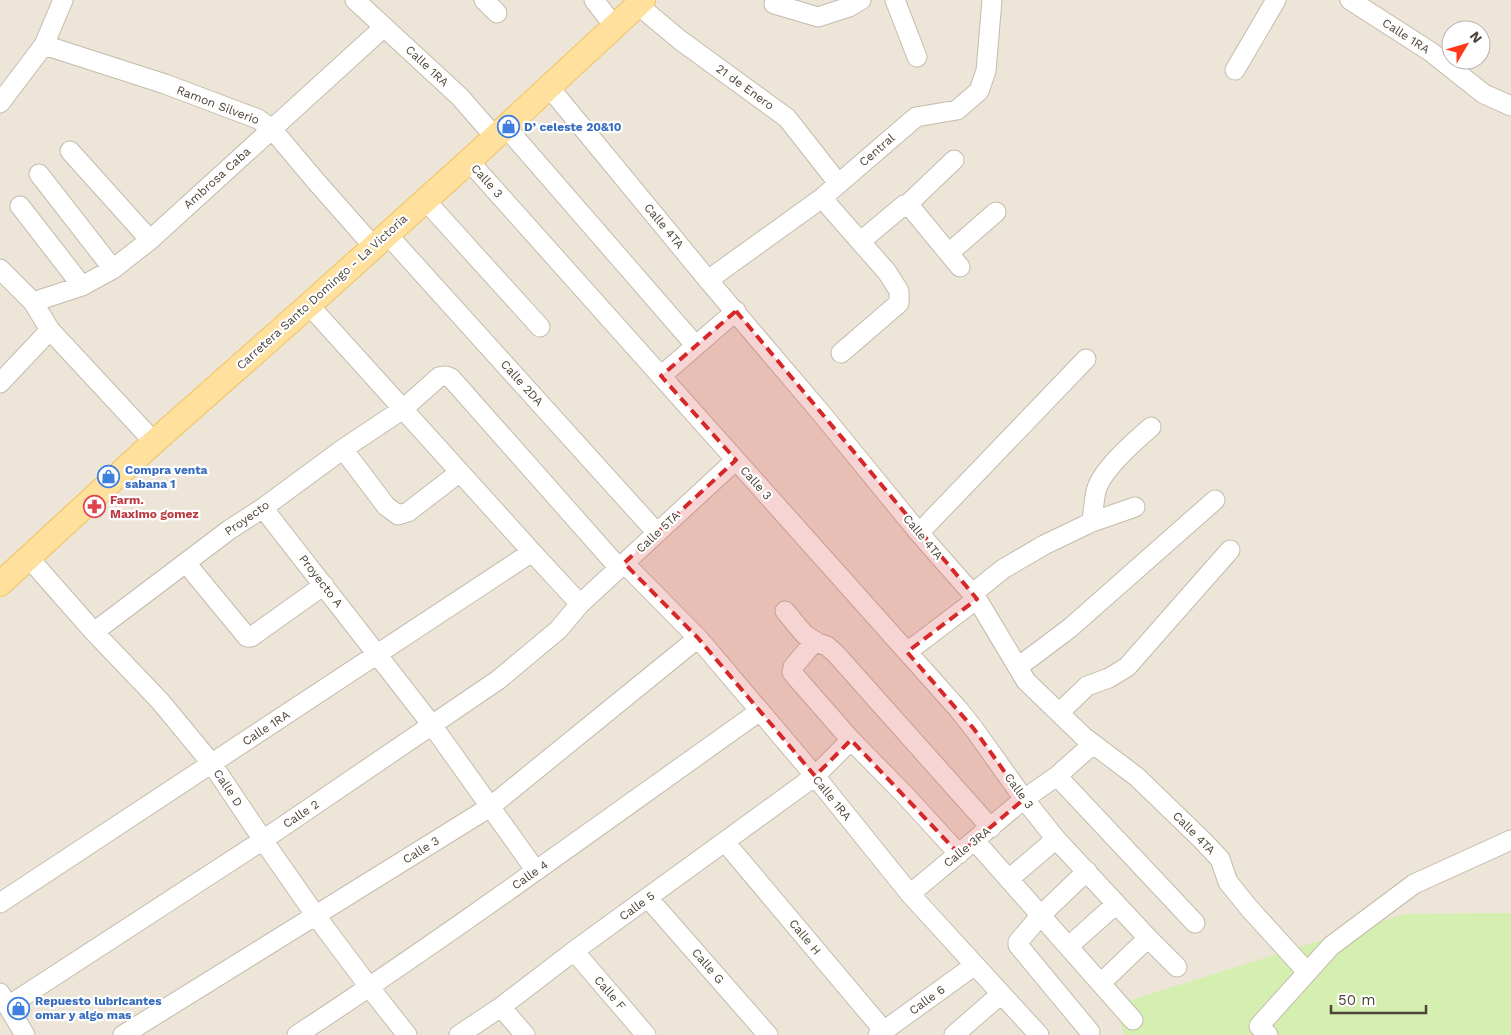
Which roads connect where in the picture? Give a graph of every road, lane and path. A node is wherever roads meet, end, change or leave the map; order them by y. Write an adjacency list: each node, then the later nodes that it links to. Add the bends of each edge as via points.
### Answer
1 (63, 0): 13 (street)
2 (355, 0): 12 (street, Calle 1RA)
3 (594, 0): 11 (street)
4 (861, 0): 10 (street, via 818,16)
5 (895, 0): 14 (street)
6 (992, 0): 25 (street, Central, via 986,70 979,91 956,110 916,117)
7 (1276, 0): 15 (street)
8 (1350, 0): 18 (street, Calle 1RA, via 1431,52 1484,94)
9 (640, 2): 11 (main road, Carretera Santo Domingo - La Victoria); 25 (street, 21 de Enero, via 680,40 787,118)
10 (774, 4)
11 (614, 26): 16 (main road, Carretera Santo Domingo - La Victoria)
12 (384, 27): 19 (street, Ambrosa Caba); 20 (street, Calle 1RA)
13 (44, 45): 17 (street); 19 (street, Ramon Silverio, via 165,84 258,119)
14 (917, 57)
15 (1235, 70)
16 (549, 87): 20 (main road, Carretera Santo Domingo - La Victoria); 36 (street, Calle 4TA)
17 (0, 103)
18 (1511, 106)
19 (272, 128): 31 (street, Ambrosa Caba); 32 (street, Ramon Silverio, via 314,179)
20 (500, 131): 23 (main road, Carretera Santo Domingo - La Victoria); 43 (street, Calle 1RA)
21 (70, 151): 31 (street)
22 (954, 160): 28 (street)
23 (468, 161): 27 (main road, Carretera Santo Domingo - La Victoria); 46 (street, Calle 3)
24 (39, 174): 35 (street)
25 (838, 183): 26 (street, Central)
26 (822, 198): 33 (street); 36 (street, Central)
27 (425, 200): 32 (main road, Carretera Santo Domingo - La Victoria); 41 (street)
28 (908, 204): 30 (street, via 955,260); 33 (street)
29 (20, 206): 37 (street)
30 (996, 212)
31 (150, 240): 35 (street, Ambrosa Caba)
32 (380, 240): 39 (main road, Carretera Santo Domingo - La Victoria); 58 (street, Calle 2DA)
33 (861, 241): 44 (street, via 899,291 899,303)
34 (0, 269): 38 (street)
35 (114, 269): 37 (street, Ambrosa Caba)
36 (708, 280): 40 (street, Calle 4TA)
37 (82, 286): 38 (street, Ambrosa Caba)
38 (33, 302): 42 (street)
39 (309, 304): 48 (street); 50 (main road, Carretera Santo Domingo - La Victoria)
40 (736, 312): 43 (street); 59 (street, Calle 4TA)
41 (540, 327)
42 (50, 330): 47 (street); 50 (street)
43 (696, 346): 46 (street)
44 (841, 353)
45 (1086, 359): 59 (street)
46 (661, 376): 52 (street, Calle 3)
47 (0, 383)
48 (403, 408): 51 (street, Proyecto); 53 (street); 64 (street, Proyecto, via 440,377 451,378)
49 (1151, 427): 57 (street, via 1106,472 1096,490)
50 (154, 442): 62 (main road, Carretera Santo Domingo - La Victoria)
51 (343, 449): 53 (street, via 386,506 398,515 408,512); 56 (street, Proyecto)
52 (736, 460): 58 (street, Calle 5TA); 73 (street, Calle 3)
53 (460, 472): 61 (street)
54 (1215, 500): 75 (street, via 1070,628)
55 (1135, 507): 57 (street)
56 (263, 508): 63 (street, Proyecto); 66 (street, Proyecto A)
57 (1092, 522): 67 (street, via 1003,569)
58 (657, 532): 64 (street, Calle 5TA)
59 (919, 534): 67 (street, Calle 4TA)
60 (1230, 550): 77 (street, via 1127,667 1087,686)
61 (532, 552): 68 (street); 74 (street, Calle 1RA)
62 (29, 558): 65 (main road, Carretera Santo Domingo - La Victoria); 70 (street, Calle D)
63 (186, 563): 66 (street, via 247,637); 70 (street, Proyecto)
64 (621, 565): 68 (street, Calle 5TA); 71 (street, Calle 1RA)
65 (0, 584)
66 (324, 584): 74 (street, Proyecto A)
67 (975, 596): 73 (street); 75 (street, Calle 4TA)
68 (580, 604): 78 (street, Calle 2, via 558,630 498,680)
69 (785, 611): 72 (street, via 804,634)
70 (94, 632): 81 (street, Calle D, via 160,701)
71 (698, 638): 76 (street, Calle 1RA); 84 (street, Calle 3)
72 (815, 641): 79 (street, via 792,672); 86 (street, via 836,654)
73 (907, 652): 85 (street, Calle 3, via 974,729)
74 (378, 654): 78 (street, Proyecto A); 81 (street, Calle 1RA)
75 (1018, 667): 77 (street, Calle 4TA, via 1026,681)
76 (760, 711): 82 (street, Calle 1RA); 93 (street, Calle 4)
77 (1059, 713): 80 (street, Calle 4TA)
78 (432, 725): 84 (street, Proyecto A); 88 (street, Calle 2)
79 (851, 740): 82 (street, Calle 5); 92 (street)
80 (1093, 744): 83 (street, Calle 3RA); 108 (street, Calle 4TA, via 1138,777 1220,859 1228,882)
81 (212, 764): 88 (street, Calle D); 98 (street, Calle 1RA)
82 (814, 776): 91 (street, Calle 5); 96 (street, Calle 1RA)
83 (1057, 776): 85 (street, Calle 3RA); 102 (street)
84 (490, 807): 93 (street, Proyecto A); 101 (street, Calle 3)
85 (1029, 807): 86 (street, Calle 3RA); 87 (street, Calle 3)
86 (991, 828): 90 (street, Calle 3RA)
87 (1056, 839): 94 (street, Calle 3); 95 (street)
88 (263, 840): 101 (street, Calle D); 112 (street, Calle 2)
89 (1511, 840): 108 (street, via 1414,884 1331,946)
90 (975, 841): 92 (street, Calle 3RA); 95 (street)
91 (725, 842): 97 (street, Calle 5); 117 (street, Calle H)
92 (959, 854): 96 (street, Calle 3RA)
93 (536, 871): 110 (street, Calle 4)
94 (1087, 872): 99 (street, Calle 3); 100 (street)
95 (1009, 879): 100 (street)
96 (910, 894): 106 (street, Calle 1RA)
97 (648, 898): 105 (street, Calle 5); 125 (street, Calle G)
98 (0, 903)
99 (1116, 904): 103 (street, Calle 3); 104 (street)
100 (1041, 915): 104 (street); 116 (street, via 1018,945)
101 (316, 916): 110 (street, Calle D); 119 (street, Calle 3)
102 (1195, 923)
103 (1148, 938): 107 (street, Calle 3); 109 (street)
104 (1068, 946): 109 (street)
105 (574, 951): 113 (street, Calle 5); 124 (street, Calle F)
106 (975, 965): 111 (street, Calle 1RA); 117 (street, Calle 6)
107 (1177, 967)
108 (1307, 972): 127 (street, via 1259,1026)
109 (1101, 983): 114 (street)
110 (370, 988): 120 (street, Calle 4); 121 (street, Calle D)
111 (1001, 994): 115 (street, Calle 1RA); 126 (street)
112 (4, 1000): 118 (street)
113 (501, 1007): 122 (street, Calle 5); 123 (street)
114 (1133, 1020)
115 (1027, 1031)
116 (1090, 1032)
117 (881, 1033)
118 (25, 1035)
119 (123, 1035)
120 (297, 1035)
121 (407, 1035)
122 (459, 1035)
123 (525, 1035)
124 (646, 1035)
125 (768, 1035)
126 (954, 1035)
127 (1268, 1035)

